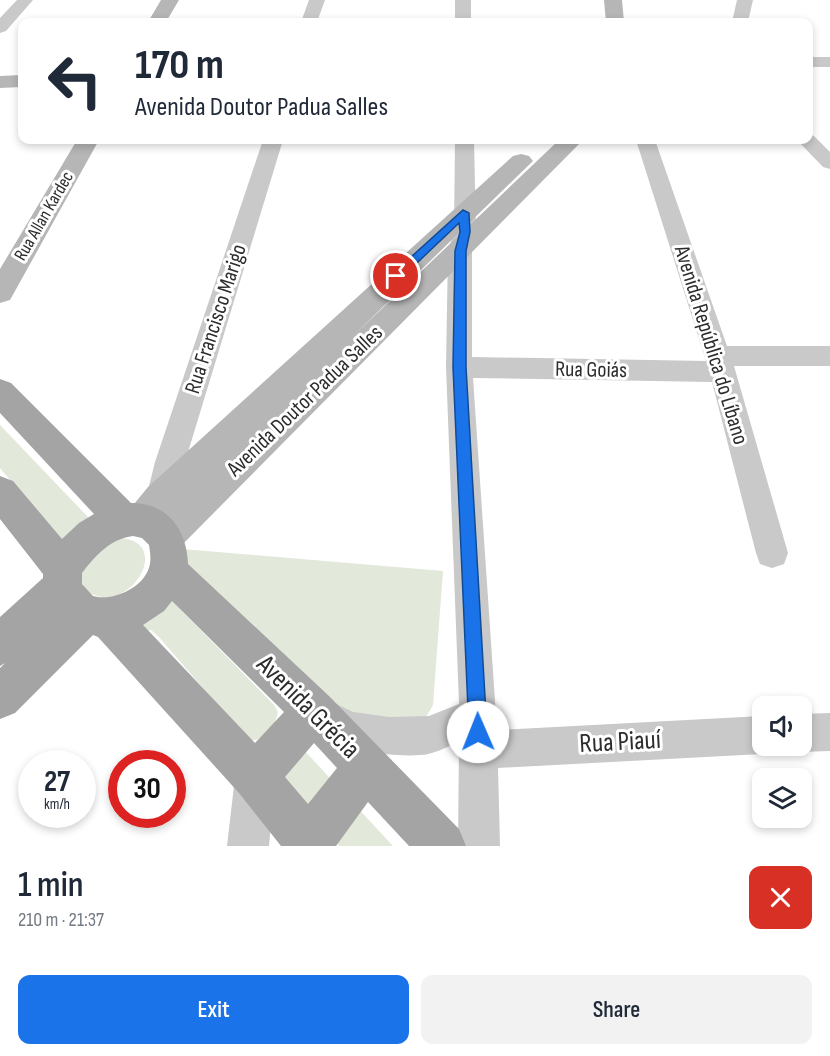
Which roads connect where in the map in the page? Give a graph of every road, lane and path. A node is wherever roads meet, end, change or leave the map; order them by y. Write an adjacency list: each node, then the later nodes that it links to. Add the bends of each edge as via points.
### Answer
1 (25, 0): 13 (street)
2 (170, 0): 7 (main road)
3 (317, 0): 8 (street)
4 (463, 0): 9 (street)
5 (746, 0): 12 (street)
6 (613, 2): 10 (main road); 11 (main road)
7 (159, 18)
8 (310, 18)
9 (463, 18)
10 (615, 18)
11 (619, 18)
12 (741, 18)
13 (0, 28)
14 (813, 62): 15 (street)
15 (830, 62)
16 (0, 68): 17 (main road)
17 (18, 68)
18 (18, 81): 19 (main road)
19 (0, 82)
20 (86, 144): 30 (main road, Rua Allan Kardec)
21 (272, 144): 36 (street, Rua Francisco Marigo)
22 (464, 144): 28 (street)
23 (541, 144): 28 (main road, Avenida Doutor Padua Salles)
24 (568, 144): 29 (main road, Avenida Doutor Padua Salles)
25 (646, 144): 32 (street, Avenida República do Líbano)
26 (811, 144): 27 (street)
27 (830, 163)
28 (463, 213): 29 (street, via 465,232); 36 (main road, Avenida Doutor Padua Salles)
29 (460, 251): 33 (street); 36 (main road, Avenida Doutor Padua Salles)
30 (0, 293)
31 (830, 356): 32 (street, Rua Goiás)
32 (720, 364): 33 (street, Rua Goiás); 37 (street, Avenida República do Líbano)
33 (459, 367): 42 (street)
34 (0, 392): 36 (main road, Avenida Grécia)
35 (0, 492): 38 (main road)
36 (152, 529): 38 (main road, via 106,525 90,534); 38 (main road, via 162,586 151,598 122,614); 41 (main road, Avenida Grécia)
37 (772, 553)
38 (79, 596): 39 (main road); 40 (main road); 47 (main road)
39 (0, 645)
40 (0, 698)
41 (314, 711): 42 (street, Rua Piauí, via 349,730 388,736); 46 (main road, Avenida Grécia); 47 (main road)
42 (478, 732): 45 (street, Rua Piauí); 51 (street)
43 (830, 732): 44 (street)
44 (812, 733)
45 (752, 735)
46 (367, 767): 48 (main road); 50 (main road, Avenida Grécia)
47 (255, 777): 48 (main road); 49 (street)
48 (310, 844)
49 (248, 846)
50 (442, 846)
51 (479, 846)

